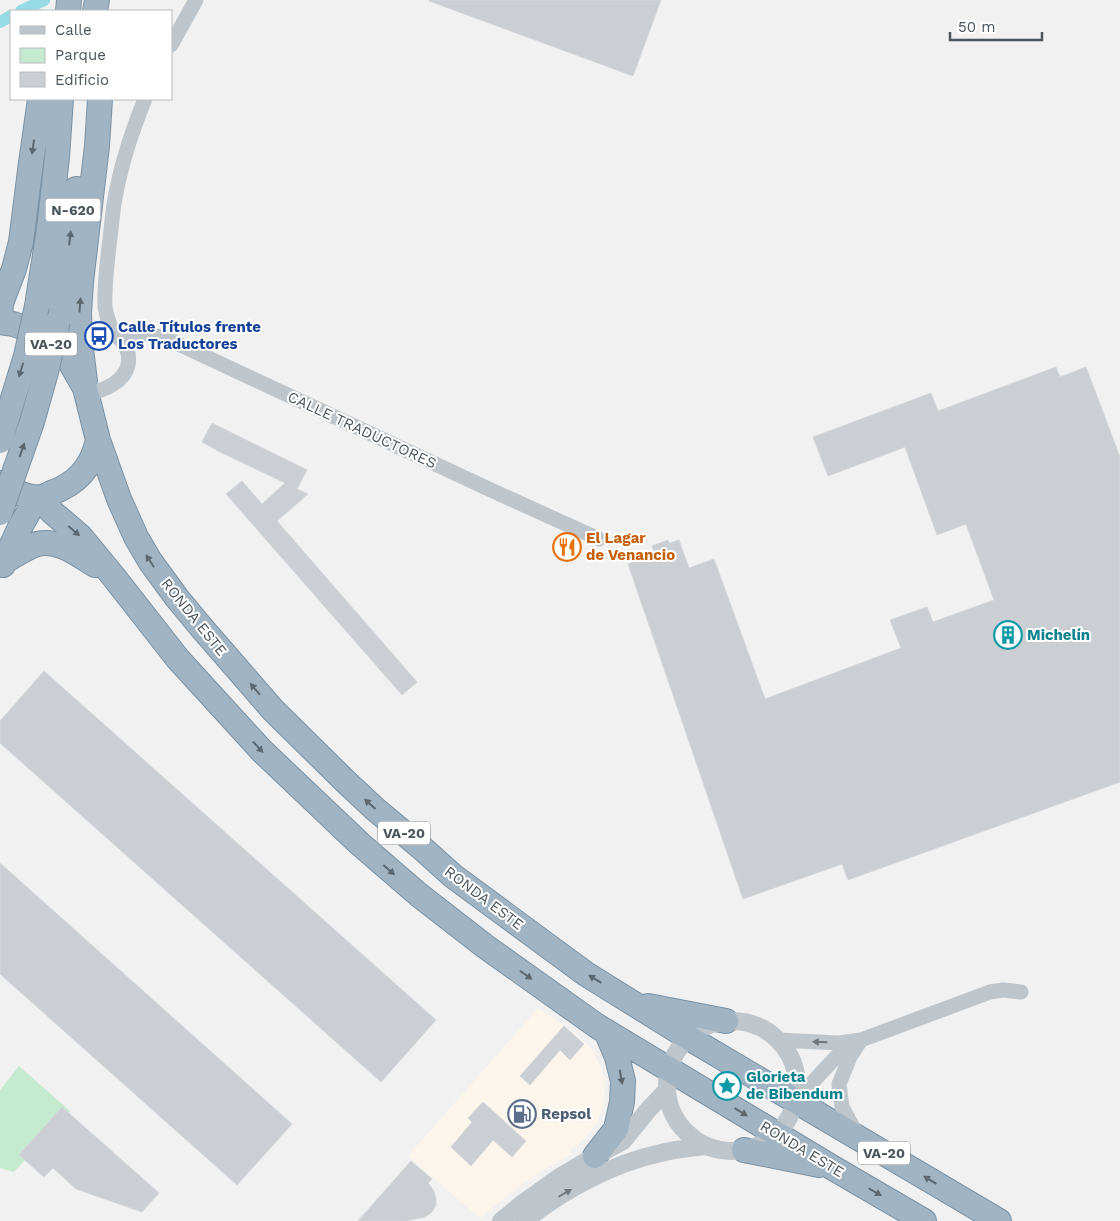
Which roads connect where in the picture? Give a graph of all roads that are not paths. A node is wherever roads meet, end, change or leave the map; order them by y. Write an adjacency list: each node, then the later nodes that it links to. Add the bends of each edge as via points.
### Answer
1 (196, 0): 2 (street)
2 (172, 43)
3 (40, 100): 8 (highway, one-way to 8, via 21,242 1,303)
4 (61, 100): 12 (highway, N-620, one-way to 12, bridge, via 49,229 37,306 26,356)
5 (87, 100): 15 (highway, N-620, one-way to 5, bridge, via 32,422 58,321)
6 (100, 100): 10 (highway, one-way to 6, via 79,314)
7 (145, 100): 9 (street, via 126,151 116,194 106,269 105,307 109,324)
8 (0, 322): 10 (highway, RONDA ESTE / VA-20, via 25,328 58,349 70,362)
9 (125, 344): 10 (street, via 129,358 122,377 103,390); 16 (street, CALLE TRADUCTORES, via 136,335 150,334 172,341)
10 (86, 391): 11 (highway, RONDA ESTE / VA-20)
11 (98, 440): 14 (highway, via 93,459 84,472 57,491); 20 (highway, RONDA ESTE / VA-20, one-way to 11, via 586,974 453,876 345,781 273,710 177,598 150,561 119,499)
12 (0, 441)
13 (0, 483): 14 (highway, via 16,493)
14 (37, 497): 17 (highway); 18 (highway, RONDA ESTE / VA-20, one-way to 18, via 80,536)
15 (0, 513)
16 (599, 539)
17 (2, 567): 18 (highway, via 36,544 51,543 66,546)
18 (113, 576): 22 (highway, RONDA ESTE / VA-20, one-way to 22, via 178,659 224,711 360,844 486,947)
19 (1021, 992): 25 (street, via 990,992)
20 (636, 1004): 21 (highway); 23 (highway, RONDA ESTE / VA-20)
21 (726, 1021): 23 (street, via 705,1027); 24 (street, via 753,1025)
22 (606, 1031): 26 (highway, RONDA ESTE / VA-20); 32 (highway, one-way to 32, via 623,1081 622,1102 616,1129)
23 (689, 1038): 26 (street, via 679,1049); 27 (highway, RONDA ESTE / VA-20)
24 (778, 1040): 25 (street, one-way to 24, via 839,1043); 27 (street, via 789,1053 795,1068)
25 (861, 1040): 27 (street, via 835,1058); 29 (street, via 839,1084 842,1107)
26 (668, 1080): 28 (highway, RONDA ESTE / VA-20, one-way to 28); 30 (street, via 670,1105 676,1119 685,1131); 32 (street, via 623,1141)
27 (796, 1097): 28 (street, via 789,1119); 29 (highway, RONDA ESTE / VA-20)
28 (777, 1134): 31 (street); 33 (highway, RONDA ESTE / VA-20)
29 (860, 1139): 37 (highway, RONDA ESTE / VA-20, one-way to 29)
30 (706, 1146): 31 (street, via 725,1151); 35 (street, one-way to 30, via 562,1194 631,1161)
31 (744, 1150): 33 (highway)
32 (595, 1156): 34 (street, via 558,1178)
33 (833, 1168): 36 (highway, RONDA ESTE / VA-20, one-way to 36)
34 (501, 1221)
35 (525, 1221)
36 (924, 1221)
37 (998, 1221)

